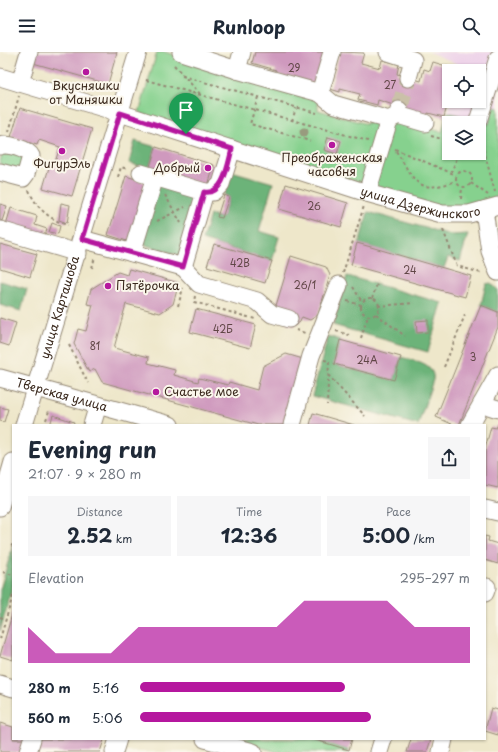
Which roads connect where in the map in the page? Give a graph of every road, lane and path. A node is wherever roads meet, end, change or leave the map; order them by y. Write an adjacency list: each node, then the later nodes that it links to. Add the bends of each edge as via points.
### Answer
1 (29, 52): 13 (street)
2 (138, 52): 21 (street, улица Карташова)
3 (242, 52): 8 (street)
4 (332, 52): 14 (street)
5 (388, 52): 11 (street, via 413,60)
6 (177, 58): 8 (street); 9 (path)
7 (498, 58): 17 (street)
8 (236, 70): 14 (street)
9 (182, 76): 15 (path); 16 (path)
10 (0, 77): 13 (street, улица Дзержинского)
11 (408, 78)
12 (146, 80): 15 (path)
13 (20, 83): 21 (street, улица Дзержинского)
14 (320, 93): 23 (street, via 333,104)
15 (202, 96): 20 (path)
16 (258, 97): 19 (path); 20 (path)
17 (492, 98): 24 (street)
18 (18, 102): 29 (path)
19 (296, 108): 22 (path); 25 (path)
20 (254, 110): 25 (path); 27 (path, via 250,124)
21 (120, 113): 31 (street, улица Дзержинского); 55 (street, улица Карташова)
22 (317, 113)
23 (396, 115): 26 (street); 46 (street)
24 (481, 116)
25 (292, 121): 28 (path)
26 (425, 123)
27 (310, 141)
28 (370, 142)
29 (2, 146): 40 (street, via 30,153 31,158)
30 (392, 148): 32 (path)
31 (232, 149): 45 (street, via 219,188); 46 (street, улица Дзержинского)
32 (396, 150): 37 (path); 42 (path, via 413,177 423,186 438,187)
33 (456, 160): 37 (path)
34 (485, 160): 47 (path)
35 (121, 167): 41 (path)
36 (0, 172): 40 (street)
37 (451, 173): 39 (path)
38 (148, 175): 45 (street); 49 (path); 52 (street)
39 (456, 176): 42 (path); 43 (path, via 462,171 469,172)
40 (24, 177): 50 (path, via 33,201 44,213 54,221)
41 (118, 177)
42 (456, 181): 44 (path)
43 (470, 183): 44 (path); 47 (path)
44 (462, 187): 48 (path)
45 (204, 195): 49 (path); 54 (street)
46 (366, 199): 47 (street, улица Дзержинского, via 442,214 469,214); 64 (path)
47 (492, 202): 60 (street, via 490,251)
48 (460, 204)
49 (175, 212): 52 (path); 54 (path)
50 (68, 225)
51 (0, 230): 55 (street)
52 (139, 230): 56 (street)
53 (442, 230): 61 (path, via 457,266)
54 (191, 240): 58 (street)
55 (80, 246): 56 (street); 85 (street, улица Карташова)
56 (132, 253): 58 (street)
57 (96, 256): 59 (path)
58 (183, 267): 73 (street, via 198,284 257,301 272,314)
59 (92, 268)
60 (498, 272)
61 (481, 273)
62 (378, 281): 65 (path)
63 (184, 285): 68 (path)
64 (342, 286): 67 (path); 79 (street)
65 (372, 299): 67 (path, via 364,300); 69 (path)
66 (414, 303): 69 (path)
67 (361, 305): 72 (path, via 363,313)
68 (178, 306)
69 (378, 306): 70 (path)
70 (376, 314): 72 (path); 76 (path)
71 (465, 315): 80 (path)
72 (368, 316): 77 (path)
73 (289, 319)
74 (332, 330): 75 (path)
75 (349, 335)
76 (405, 336)
77 (361, 338)
78 (68, 345): 84 (path)
79 (311, 356): 82 (path, via 329,361); 96 (street)
80 (444, 367)
81 (498, 375): 86 (street)
82 (328, 376): 88 (path); 91 (path)
83 (0, 378): 85 (street, Тверская улица)
84 (88, 383)
85 (35, 388): 87 (street, Тверская улица); 93 (street, улица Карташова)
86 (482, 404): 89 (street); 97 (street)
87 (98, 405): 94 (street); 95 (street, Тверская улица)
88 (327, 405)
89 (498, 409)
90 (49, 411): 92 (path)
91 (365, 416)
92 (46, 420)
93 (24, 424)
94 (92, 424)
95 (166, 424)
96 (292, 424)
97 (471, 424)
98 (12, 465): 99 (street)
99 (0, 507)
100 (486, 509): 101 (street)
101 (498, 512)
102 (3, 572): 103 (path)
103 (12, 575)
104 (12, 598): 106 (path)
105 (0, 617): 106 (path)
106 (6, 618): 107 (path)
107 (0, 639)
108 (0, 684): 109 (street)
109 (12, 688)
110 (32, 740): 116 (street)
111 (118, 740): 117 (street)
112 (206, 740): 115 (street)
113 (382, 740): 119 (street)
114 (444, 740): 120 (street)
115 (225, 748): 118 (street)
116 (28, 752)
117 (114, 752)
118 (253, 752)
119 (379, 752)
120 (441, 752)

